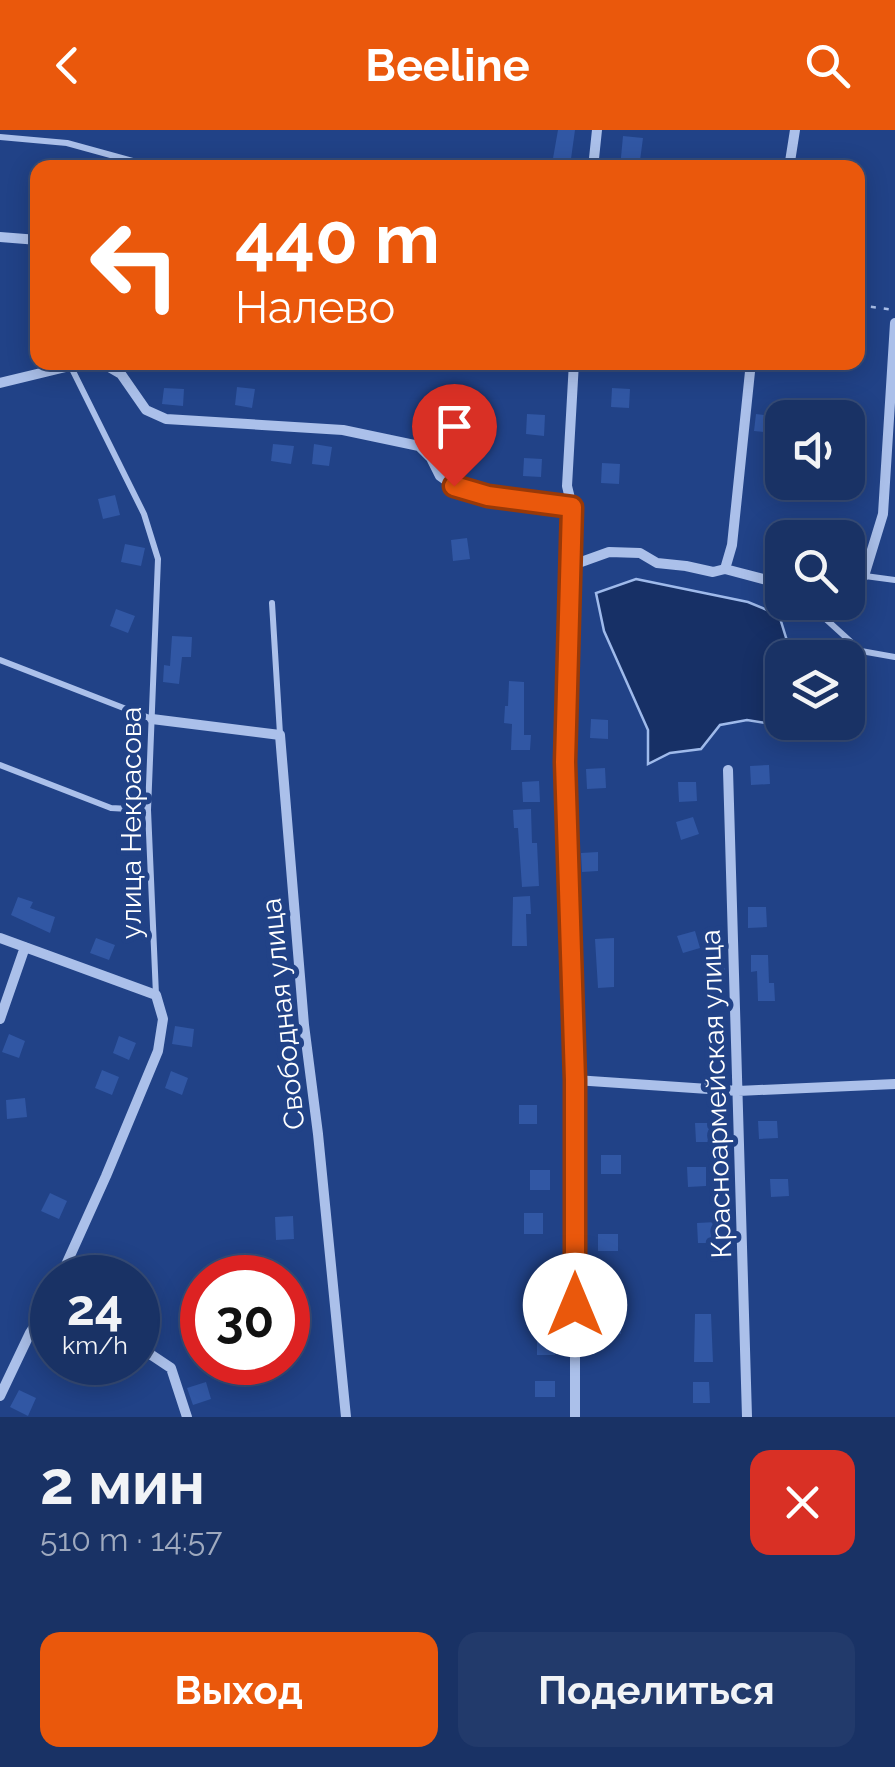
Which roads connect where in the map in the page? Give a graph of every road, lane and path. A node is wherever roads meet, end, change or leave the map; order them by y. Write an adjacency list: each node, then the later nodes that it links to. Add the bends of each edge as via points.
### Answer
1 (597, 130): 5 (street)
2 (795, 130): 6 (street)
3 (0, 138): 4 (lane, via 67,143)
4 (129, 160)
5 (593, 160)
6 (790, 160)
7 (0, 237): 8 (street)
8 (30, 239)
9 (865, 306): 10 (path)
10 (895, 310)
11 (895, 323): 21 (street, via 883,514)
12 (54, 370): 17 (street)
13 (72, 370): 29 (lane, улица Некрасова, via 144,514 158,558)
14 (115, 370): 18 (street, via 146,410 166,420 343,430 419,446 454,486)
15 (574, 370): 18 (street, via 567,486)
16 (750, 370): 20 (street)
17 (0, 383)
18 (572, 507): 19 (street)
19 (570, 566): 20 (street, via 610,552); 38 (street, via 565,762)
20 (725, 569): 23 (street)
21 (865, 573)
22 (865, 576): 24 (lane)
23 (765, 580)
24 (895, 580)
25 (272, 603): 30 (lane)
26 (826, 620): 27 (lane, via 861,651)
27 (895, 656)
28 (0, 660): 29 (lane)
29 (152, 719): 30 (street); 33 (lane, улица Некрасова)
30 (280, 735): 46 (street, Свободная улица)
31 (0, 765): 33 (lane, via 111,808)
32 (728, 770): 40 (street, Красноармейская улица)
33 (148, 810): 36 (lane, улица Некрасова)
34 (0, 938): 35 (street)
35 (26, 948): 36 (street); 37 (street)
36 (156, 995): 41 (street, улица Некрасова, via 163,1019 158,1051)
37 (0, 1019)
38 (575, 1080): 40 (street); 47 (street)
39 (895, 1084): 40 (street)
40 (738, 1092): 48 (street, Красноармейская улица)
41 (70, 1255)
42 (30, 1332): 44 (street)
43 (160, 1361): 45 (street, via 171,1368)
44 (0, 1396)
45 (187, 1417)
46 (346, 1417)
47 (575, 1417)
48 (747, 1417)

